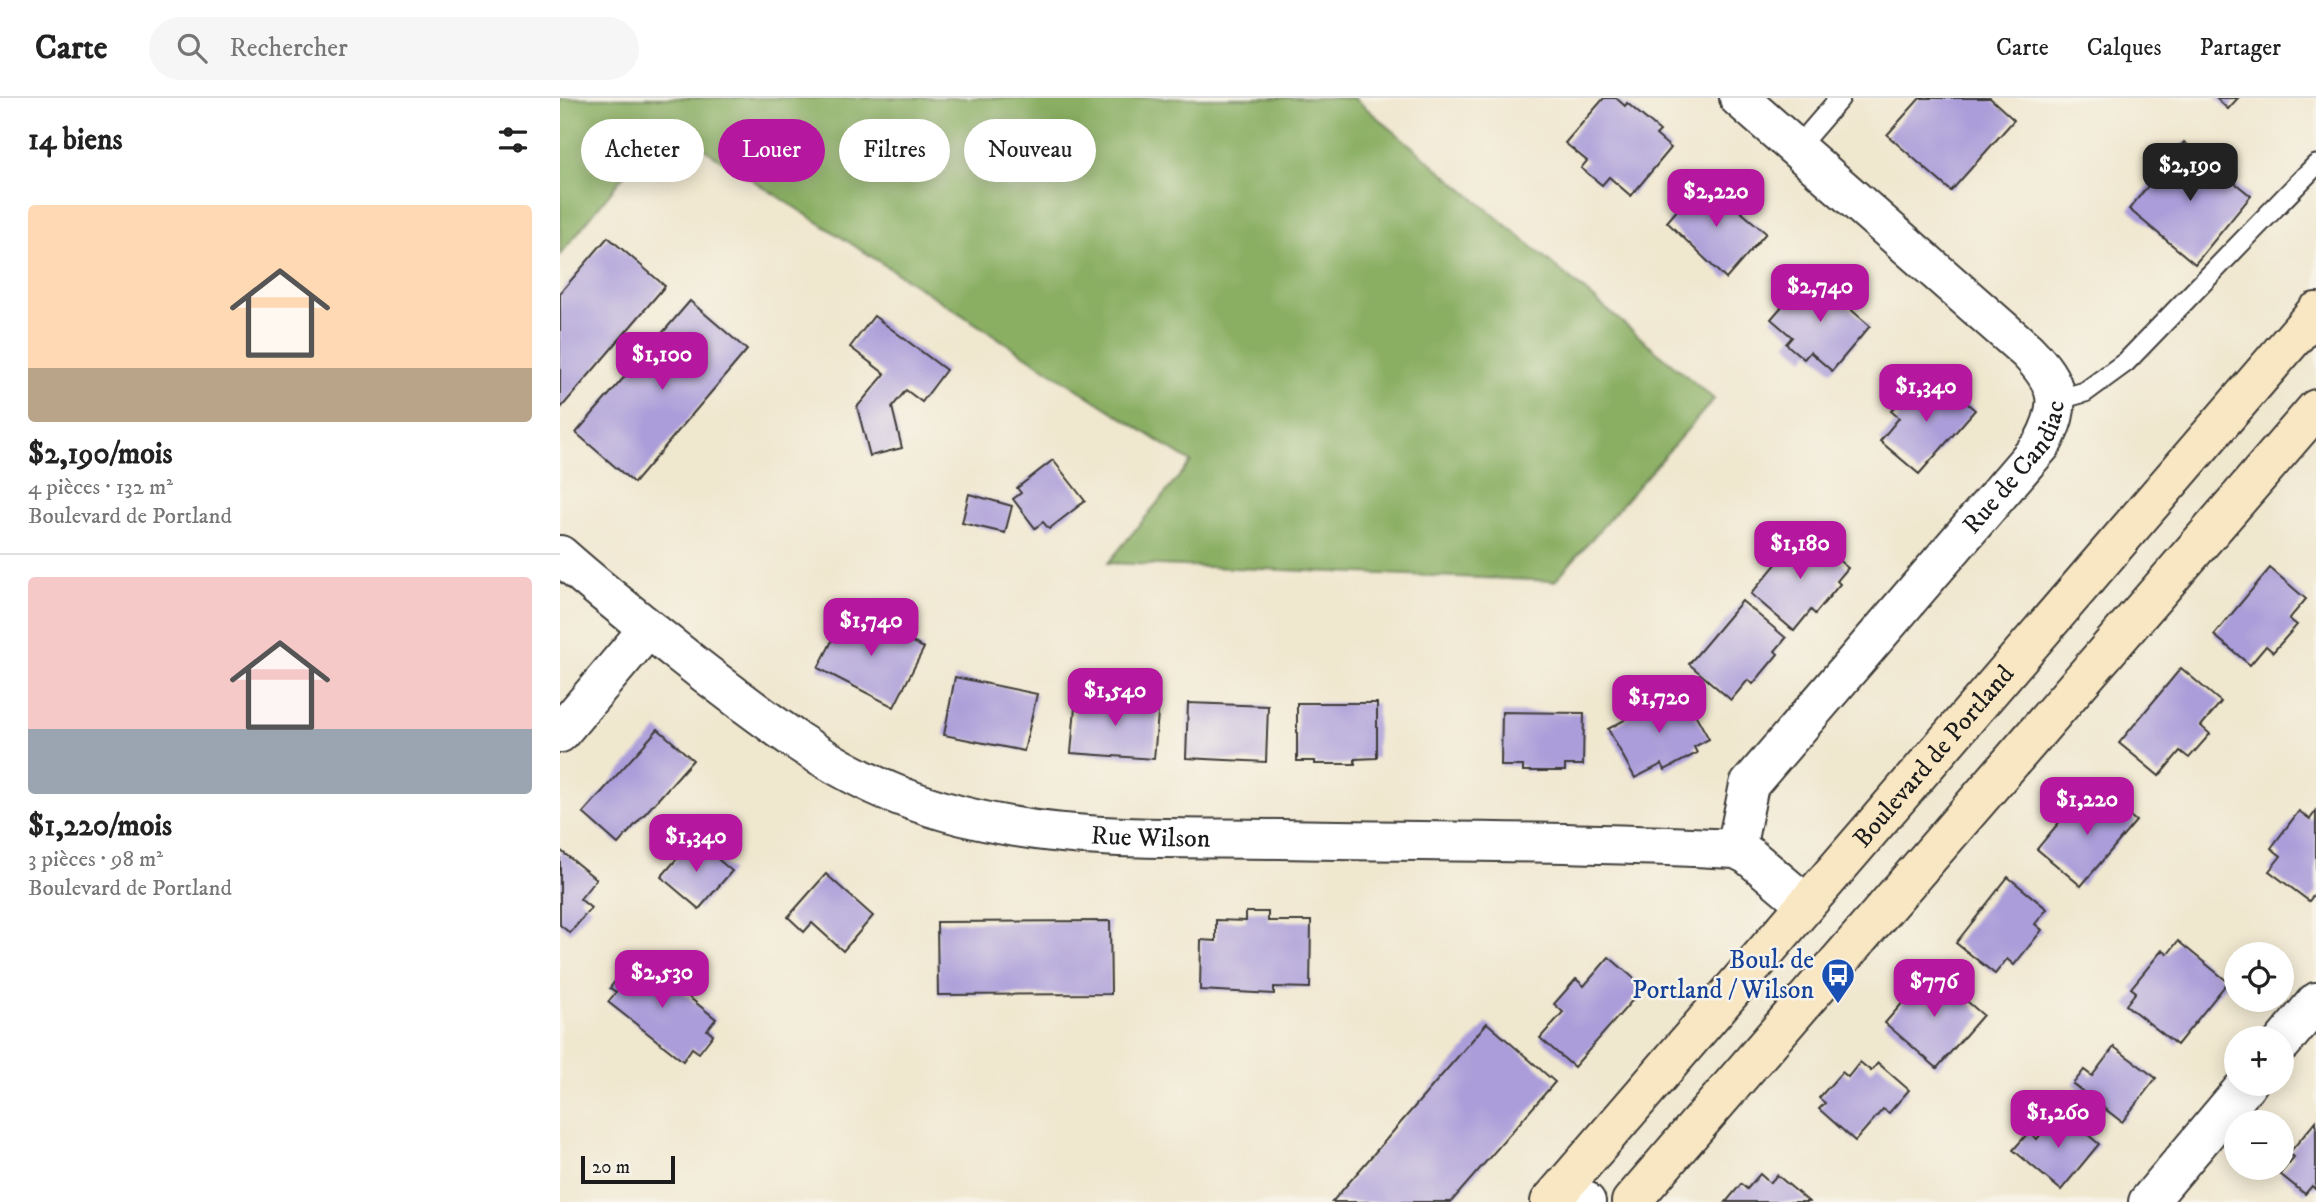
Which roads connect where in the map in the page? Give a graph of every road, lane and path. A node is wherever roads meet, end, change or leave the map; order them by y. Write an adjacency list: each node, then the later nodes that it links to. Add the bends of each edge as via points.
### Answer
1 (1739, 98): 3 (street, Rue de Candiac)
2 (1840, 98): 3 (lane)
3 (1796, 149): 6 (street, Rue de Candiac, via 2027,351 2045,369)
4 (2316, 165): 6 (lane, via 2126,362 2085,392)
5 (2316, 312): 12 (main road, Boulevard de Portland)
6 (2056, 401): 11 (street, Rue de Candiac, via 2055,421 2042,444 1749,785)
7 (2316, 409): 17 (main road)
8 (560, 555): 9 (street, Rue Wilson)
9 (648, 629): 10 (street); 11 (street, Rue Wilson, via 782,733 845,770 897,795 1005,828 1110,837)
10 (560, 733)
11 (1736, 849): 12 (street)
12 (1806, 904): 16 (main road, Boulevard de Portland)
13 (2316, 1002): 14 (street)
14 (2294, 1029)
15 (2237, 1096): 18 (street)
16 (1567, 1196)
17 (1632, 1202)
18 (2148, 1202)

